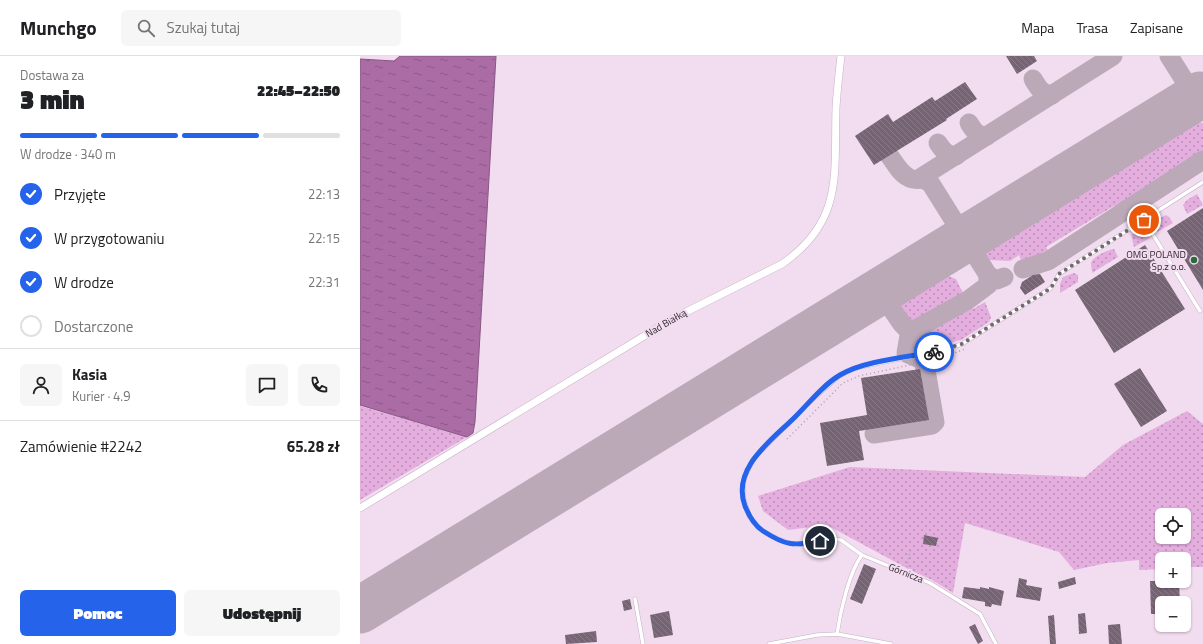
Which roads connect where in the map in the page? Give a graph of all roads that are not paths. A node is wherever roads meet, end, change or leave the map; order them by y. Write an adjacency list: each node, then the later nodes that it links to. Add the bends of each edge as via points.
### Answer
1 (841, 56): 5 (street, Nad Białką, via 836,106 833,193 825,216 814,235 799,252 782,264 674,318)
2 (1203, 182): 3 (lane)
3 (1144, 220): 4 (lane); 6 (lane, Górnicza, via 1059,274 1051,288 962,344 855,368 839,376 753,459 746,471 742,489 746,507 755,524 776,538 796,545 837,539 844,541)
4 (1200, 311)
5 (360, 508)
6 (862, 555): 8 (lane, via 847,591); 14 (lane, Górnicza, via 930,583 980,614)
7 (634, 599): 10 (lane)
8 (837, 634): 9 (lane); 13 (lane)
9 (799, 638): 11 (lane); 12 (lane)
10 (643, 644)
11 (770, 644)
12 (800, 644)
13 (891, 644)
14 (996, 644)

